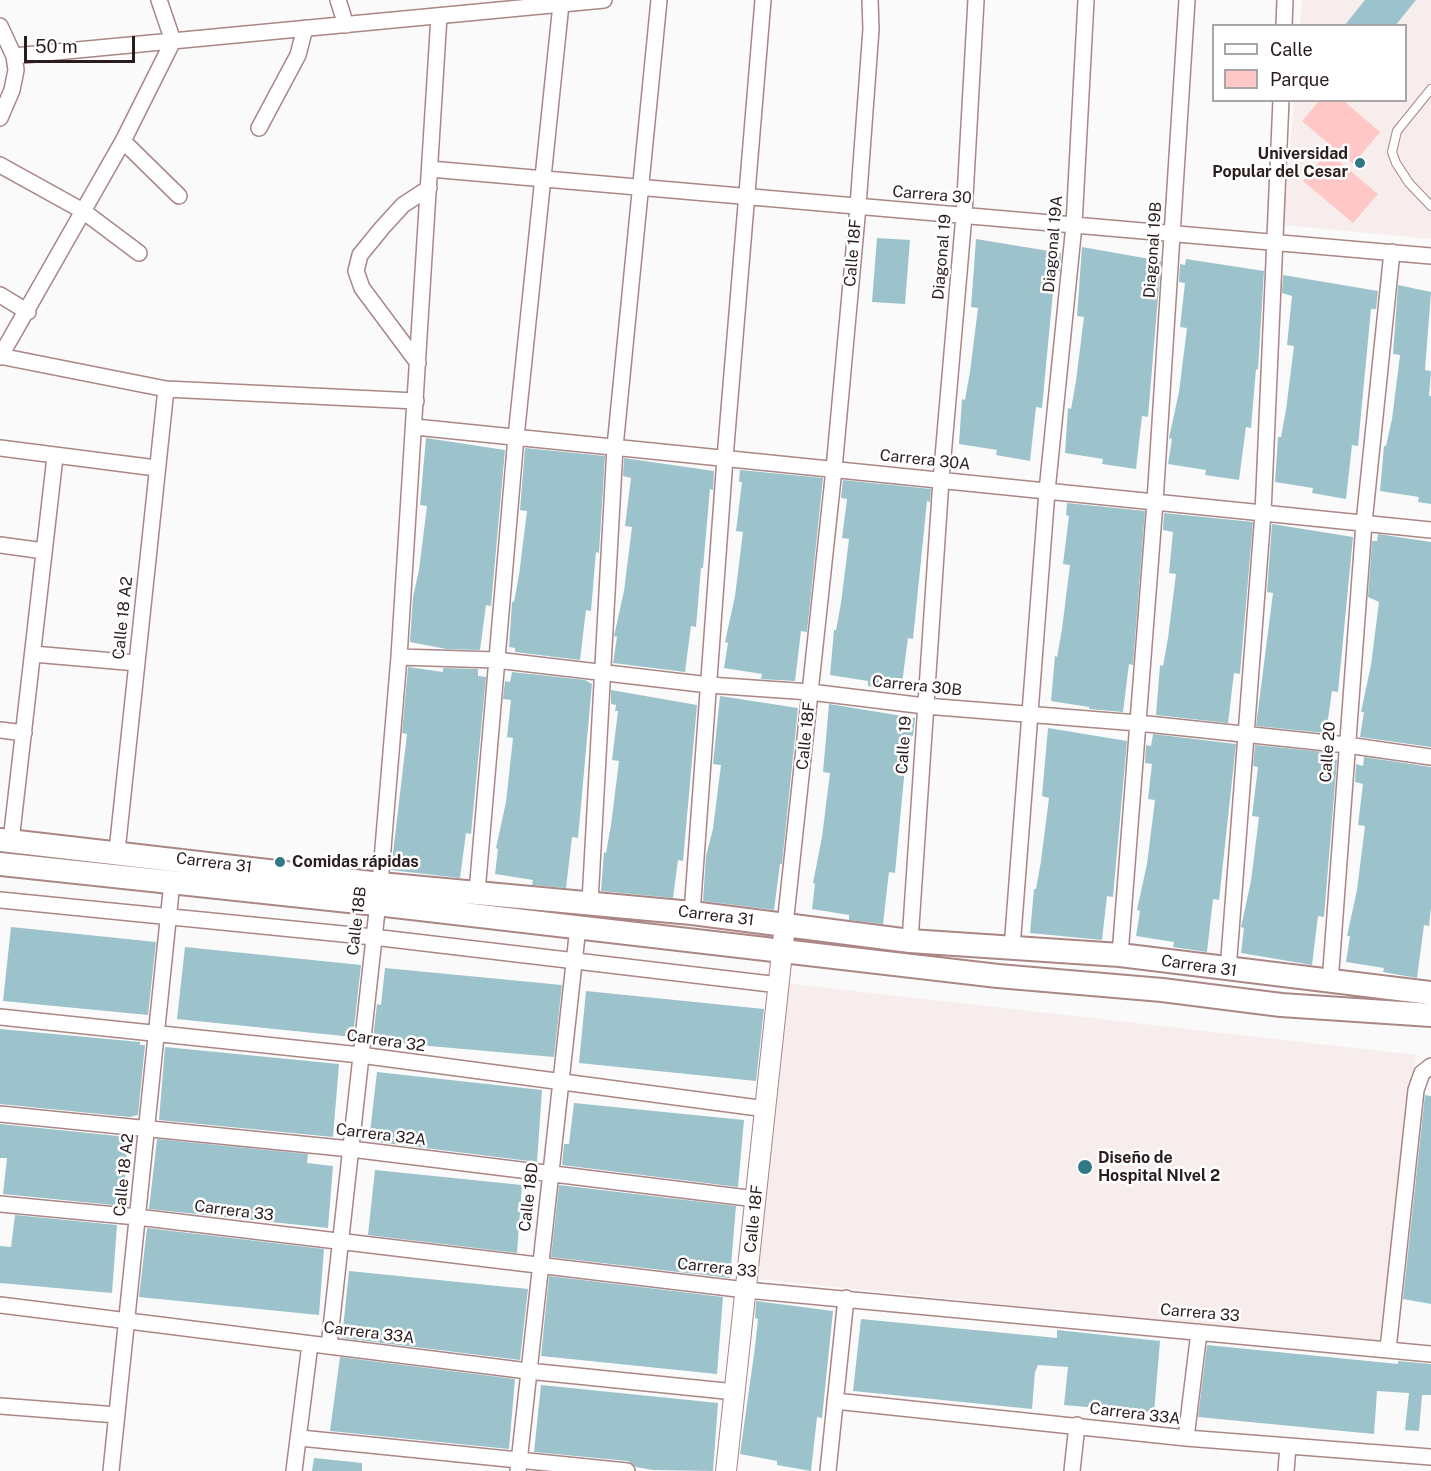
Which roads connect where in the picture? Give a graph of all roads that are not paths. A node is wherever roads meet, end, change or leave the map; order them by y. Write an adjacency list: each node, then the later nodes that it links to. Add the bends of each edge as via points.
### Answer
1 (159, 0): 18 (street)
2 (338, 0): 15 (street)
3 (604, 0): 12 (street)
4 (659, 0): 29 (street)
5 (763, 0): 31 (street)
6 (870, 0): 32 (street, Calle 18F)
7 (976, 0): 35 (street, Diagonal 19)
8 (1086, 0): 36 (street, Diagonal 19A)
9 (1187, 0): 37 (street, Diagonal 19B)
10 (1285, 0): 14 (street)
11 (514, 4): 12 (street); 13 (street)
12 (561, 4): 27 (street)
13 (439, 16): 15 (street); 26 (street, Calle 18B)
14 (1284, 24)
15 (346, 25): 17 (street)
16 (0, 26): 19 (street)
17 (305, 28): 18 (street); 23 (street, via 298,55)
18 (173, 41): 19 (street); 24 (street)
19 (14, 56): 22 (street, via 12,90)
20 (1431, 89): 33 (lane, via 1397,131 1392,145 1396,164)
21 (1281, 102): 38 (street)
22 (0, 118)
23 (259, 128)
24 (123, 141): 30 (street); 34 (street)
25 (0, 165): 34 (street)
26 (430, 169): 27 (street, Carrera 30); 28 (street, Calle 18B)
27 (542, 179): 29 (street, Carrera 30); 49 (street)
28 (429, 188): 45 (street, Calle 18B); 45 (street, via 403,206 382,228 360,255 356,271 362,288)
29 (642, 188): 31 (street, Carrera 30); 50 (street)
30 (179, 196)
31 (747, 197): 32 (street, Carrera 30); 53 (street)
32 (858, 206): 35 (street, Carrera 30); 55 (street, Calle 18F)
33 (1431, 206)
34 (83, 211): 40 (street); 43 (street)
35 (964, 216): 36 (street, Carrera 30); 56 (street, Diagonal 19)
36 (1074, 225): 37 (street, Carrera 30); 57 (street, Diagonal 19A)
37 (1172, 234): 38 (street, Carrera 30); 58 (street, Diagonal 19B)
38 (1275, 242): 39 (street, Carrera 30); 59 (street)
39 (1392, 252): 41 (street, Carrera 30); 60 (street, Calle 20)
40 (139, 253)
41 (1431, 256)
42 (0, 295): 43 (street)
43 (28, 312): 44 (street)
44 (0, 357): 46 (street)
45 (418, 363): 47 (street, Calle 18B)
46 (166, 389): 47 (street); 54 (street, Calle 18 A2)
47 (416, 401): 48 (street, Calle 18B)
48 (415, 427): 49 (street, Carrera 30A); 65 (street, Calle 18B)
49 (516, 437): 50 (street, Carrera 30A); 66 (street)
50 (615, 447): 53 (street, Carrera 30A); 68 (street)
51 (0, 448): 52 (street)
52 (55, 458): 54 (street); 63 (street)
53 (724, 458): 55 (street, Carrera 30A); 69 (street)
54 (156, 468): 67 (street, Calle 18 A2)
55 (834, 469): 56 (street, Carrera 30A); 70 (street, Calle 18F)
56 (941, 480): 57 (street, Carrera 30A); 71 (street, Calle 19)
57 (1047, 491): 58 (street, Carrera 30A); 72 (street, Diagonal 19A)
58 (1155, 502): 59 (street, Carrera 30A); 73 (street, Diagonal 19B)
59 (1263, 513): 60 (street, Carrera 30A); 76 (street)
60 (1364, 523): 61 (street, Carrera 30A); 77 (street, Calle 20)
61 (1431, 530)
62 (0, 545): 63 (street)
63 (44, 551): 64 (street)
64 (33, 654): 67 (street); 75 (street)
65 (399, 657): 66 (street, Carrera 30B); 84 (street, Calle 18B)
66 (496, 660): 68 (street, Carrera 30B); 83 (street)
67 (137, 663): 80 (street, Calle 18 A2)
68 (603, 672): 69 (street, Carrera 30B); 86 (street)
69 (709, 685): 70 (street, Carrera 30B); 87 (street)
70 (810, 692): 71 (street, Carrera 30B); 89 (street, Calle 18F)
71 (925, 706): 72 (street, Carrera 30B); 92 (street, Calle 19)
72 (1030, 714): 73 (street, Carrera 30B); 93 (street, Diagonal 19A)
73 (1138, 723): 76 (street, Carrera 30B); 95 (street, Diagonal 19B)
74 (0, 730): 75 (street)
75 (24, 733): 79 (street)
76 (1245, 736): 77 (street, Carrera 30B); 97 (street)
77 (1347, 745): 78 (street, Carrera 30B); 98 (street, Calle 20)
78 (1431, 758)
79 (6, 840): 80 (main road, Carrera 31)
80 (117, 851): 84 (main road, Carrera 31)
81 (0, 864): 82 (main road, Carrera 31)
82 (172, 882): 84 (main road, Carrera 31); 88 (street, Calle 18 A2)
83 (477, 892): 84 (main road, Carrera 31); 86 (main road, Carrera 31)
84 (378, 894): 90 (main road, Carrera 31); 91 (street, Calle 18B)
85 (0, 900): 88 (street)
86 (590, 902): 87 (main road, Carrera 31)
87 (692, 913): 89 (main road, Carrera 31)
88 (169, 916): 91 (street); 103 (street, Calle 18 A2)
89 (785, 925): 92 (main road, Carrera 31); 94 (street, Calle 18F)
90 (578, 927): 94 (main road, Carrera 31); 96 (street, Calle 18D)
91 (373, 936): 96 (street); 104 (street, Calle 18B)
92 (910, 940): 93 (main road, Carrera 31)
93 (1012, 948): 95 (main road, Carrera 31)
94 (783, 949): 99 (street, Calle 18F); 101 (main road, Carrera 31, via 998,976)
95 (1120, 955): 97 (main road, Carrera 31)
96 (574, 961): 99 (street); 106 (street, Calle 18D)
97 (1228, 970): 98 (main road, Carrera 31)
98 (1330, 983): 100 (main road, Carrera 31)
99 (779, 985): 107 (street, Calle 18F)
100 (1431, 993)
101 (1431, 1016)
102 (0, 1017): 103 (street, Carrera 32)
103 (157, 1032): 104 (street, Carrera 32); 109 (street, Calle 18 A2)
104 (360, 1055): 106 (street, Carrera 32); 110 (street, Calle 18B)
105 (1427, 1070): 124 (street, via 1416,1090)
106 (560, 1083): 107 (street, Carrera 32); 111 (street, Calle 18D)
107 (766, 1109): 112 (street, Calle 18F)
108 (0, 1114): 109 (street, Carrera 32A)
109 (146, 1130): 110 (street, Carrera 32A); 114 (street, Calle 18 A2)
110 (351, 1149): 111 (street, Carrera 32A); 115 (street, Calle 18B)
111 (550, 1175): 112 (street, Carrera 32A); 116 (street, Calle 18D)
112 (756, 1199): 117 (street, Calle 18F)
113 (0, 1204): 114 (street, Carrera 33)
114 (138, 1217): 115 (street, Carrera 33); 120 (street, Calle 18 A2)
115 (342, 1243): 116 (street, Carrera 33); 123 (street, Calle 18B)
116 (539, 1267): 117 (street, Carrera 33); 126 (street, Calle 18D)
117 (746, 1290): 118 (street, Carrera 33); 127 (street, Calle 18F)
118 (846, 1298): 121 (street, Carrera 33); 128 (street)
119 (0, 1305): 120 (street, Carrera 33A)
120 (127, 1320): 122 (street, Carrera 33A); 130 (street, Calle 18 A2)
121 (1199, 1332): 124 (street, Carrera 33); 133 (street)
122 (310, 1344): 123 (street, Carrera 33A); 132 (street)
123 (329, 1346): 126 (street, Carrera 33A)
124 (1388, 1349): 125 (street, Carrera 33)
125 (1431, 1354)
126 (528, 1371): 127 (street, Carrera 33A); 136 (street, Calle 18D)
127 (735, 1392): 140 (street, Calle 18F)
128 (835, 1401): 131 (street, Carrera 33A); 141 (street)
129 (0, 1406): 130 (street)
130 (117, 1415): 137 (street, Calle 18 A2)
131 (1077, 1425): 133 (street, Carrera 33A); 142 (street)
132 (300, 1438): 136 (street); 138 (street)
133 (1186, 1438): 134 (street, Carrera 33A)
134 (1288, 1446): 135 (street, Carrera 33A); 143 (street)
135 (1431, 1457)
136 (519, 1466): 139 (street)
137 (111, 1471)
138 (294, 1471)
139 (627, 1471)
140 (726, 1471)
141 (828, 1471)
142 (1072, 1471)
143 (1286, 1471)

